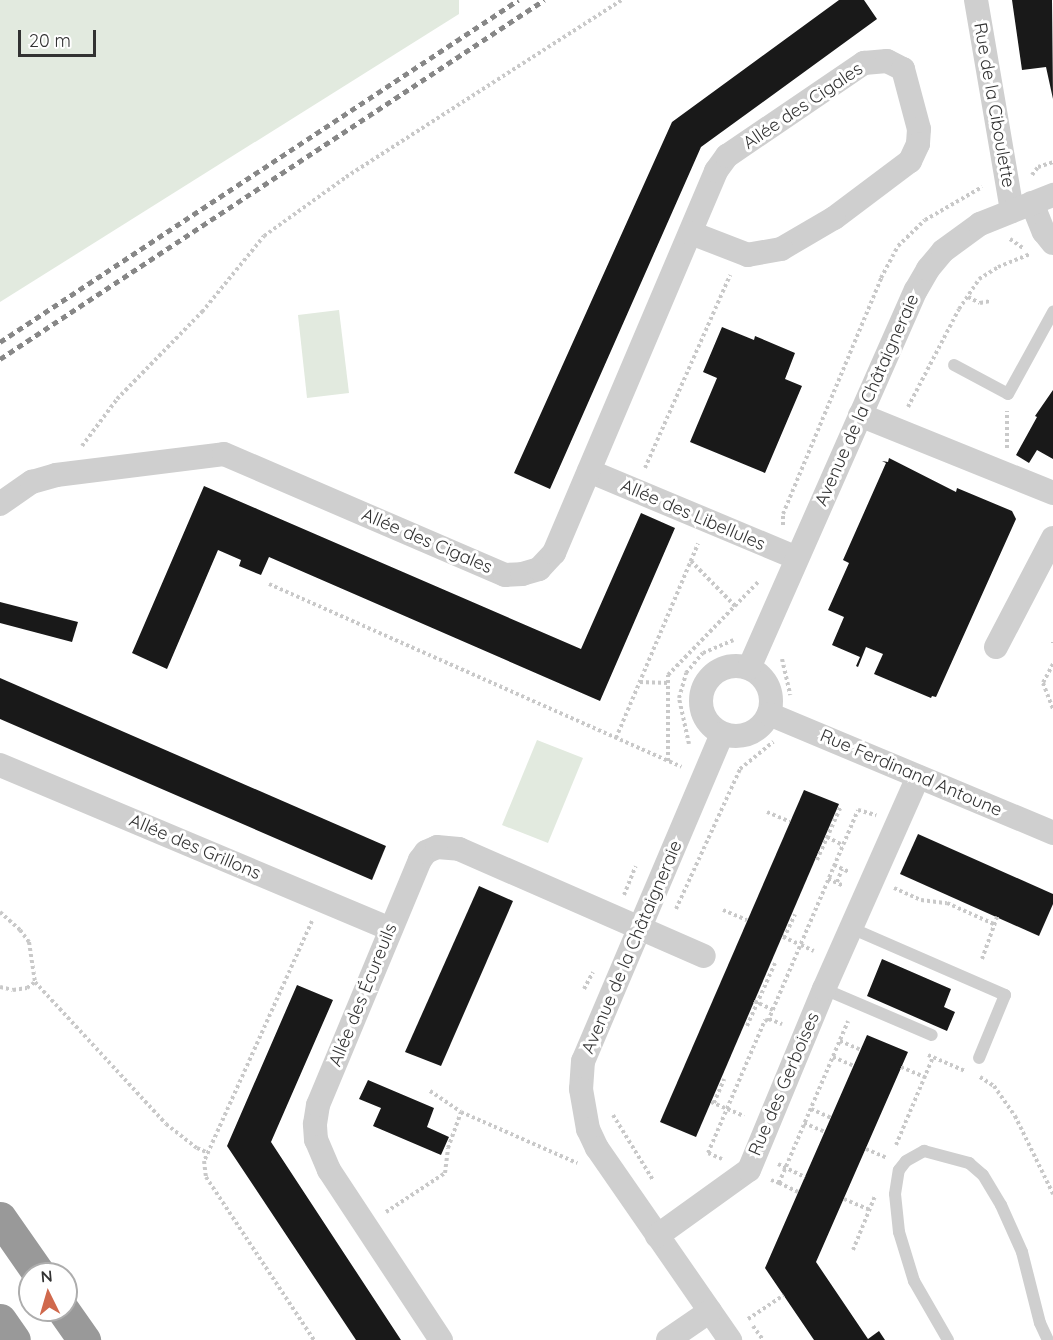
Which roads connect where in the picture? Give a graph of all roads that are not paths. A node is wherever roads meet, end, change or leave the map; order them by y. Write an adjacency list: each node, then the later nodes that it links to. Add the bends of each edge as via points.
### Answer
1 (975, 0): 2 (street, Rue de la Ciboulette)
2 (1032, 203): 4 (street, Rue de la Ciboulette); 7 (street, Avenue de la Châtaigneraie, via 960,236 928,269)
3 (691, 233): 3 (street, Allée des Cigales, via 740,252 757,255 781,249 834,218 910,161 918,144 919,129 903,69 887,61 864,63 727,156 716,171); 8 (street, Allée des Cigales)
4 (1053, 243)
5 (1053, 312): 6 (lane, via 1008,394)
6 (954, 365)
7 (860, 415): 9 (street); 12 (street, Avenue de la Châtaigneraie)
8 (589, 471): 10 (street, Allée des Cigales, via 554,553 539,569 505,575 224,454 56,475 32,482); 12 (street, Allée des Libellules)
9 (1053, 494)
10 (0, 504)
11 (1053, 538): 13 (street)
12 (797, 558): 14 (street, Avenue de la Châtaigneraie)
13 (996, 647)
14 (749, 668): 15 (street, via 769,687); 16 (street, via 727,666 717,670 703,688 700,698 705,719)
15 (769, 714): 16 (street, via 749,734); 18 (street, Rue Ferdinand Antoune)
16 (722, 734): 22 (street, Avenue de la Châtaigneraie)
17 (0, 765): 21 (street, Allée des Grillons)
18 (918, 777): 19 (street, Rue Ferdinand Antoune); 20 (street, Rue des Gerboises)
19 (1053, 833)
20 (851, 928): 24 (street, Rue des Gerboises); 26 (lane, via 1005,995)
21 (390, 929): 22 (street, Allée des Écureuils, via 420,860 431,850 449,847); 35 (street, Allée des Écureuils, via 318,1105 315,1124 322,1156)
22 (641, 929): 23 (street, Allée des Écureuils); 28 (street, Avenue de la Châtaigneraie, via 583,1061 580,1089 588,1129 597,1148)
23 (704, 956)
24 (822, 995): 25 (lane); 28 (street, Rue des Gerboises, via 748,1171)
25 (932, 1035)
26 (979, 1058)
27 (0, 1218): 29 (highway)
28 (657, 1236): 30 (street, Avenue de la Châtaigneraie)
29 (31, 1262)
30 (710, 1311): 36 (street); 37 (street, Avenue de la Châtaigneraie)
31 (0, 1320): 33 (highway)
32 (71, 1322): 34 (highway)
33 (14, 1340)
34 (84, 1340)
35 (441, 1340)
36 (668, 1340)
37 (730, 1340)
38 (948, 1340): 39 (lane, via 914,1281 899,1232 895,1194 899,1170 924,1151 969,1163 983,1175 1022,1252)
39 (1048, 1340)

